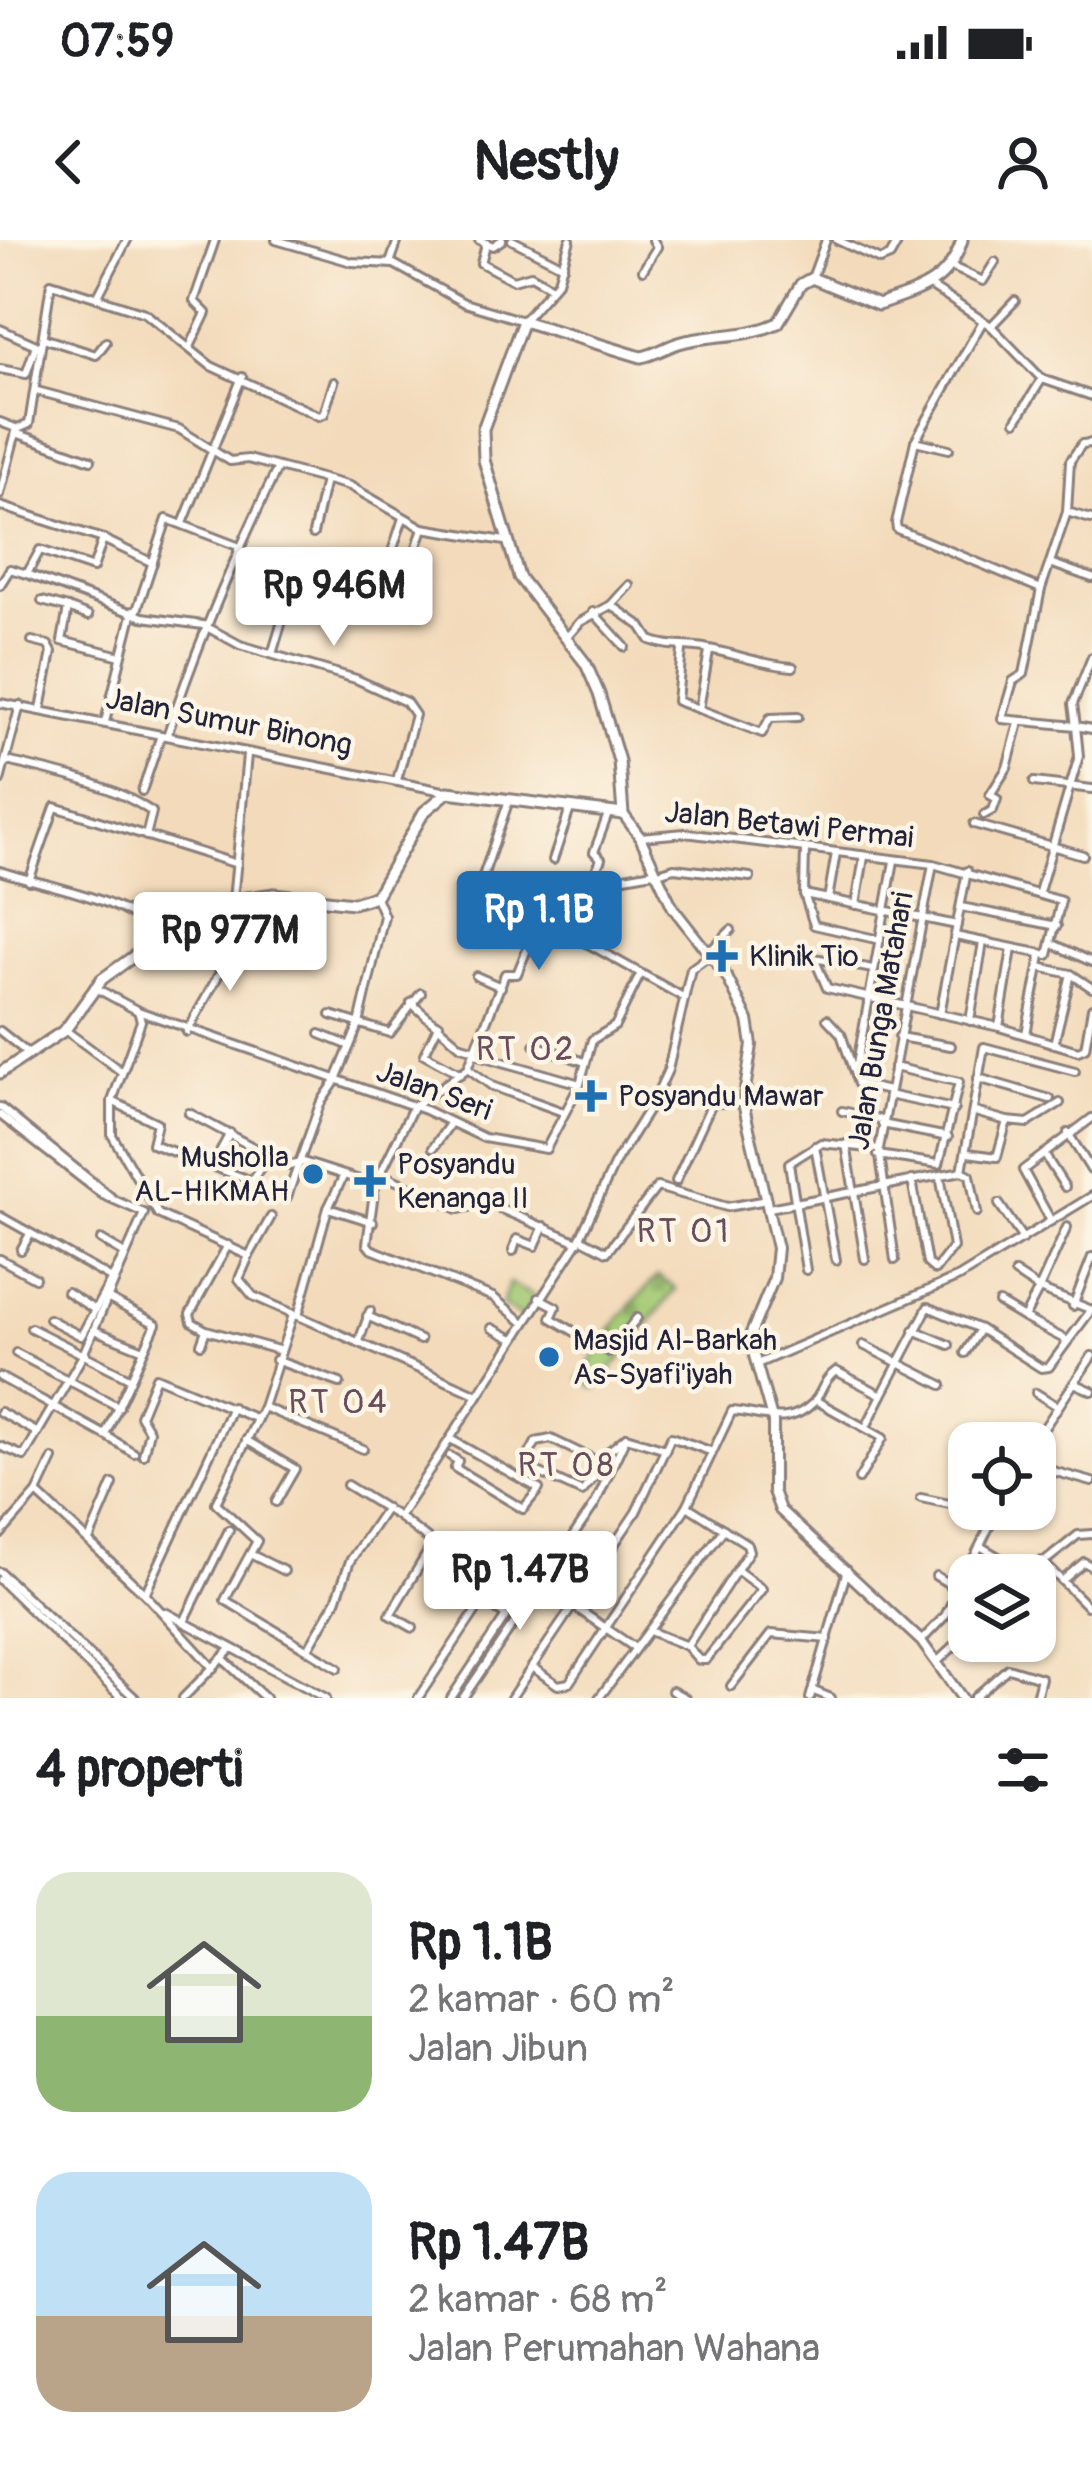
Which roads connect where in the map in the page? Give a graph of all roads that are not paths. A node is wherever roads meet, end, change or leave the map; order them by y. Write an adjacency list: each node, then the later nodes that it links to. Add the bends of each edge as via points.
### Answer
1 (127, 240): 22 (street)
2 (214, 240): 29 (street, via 194,301 206,313)
3 (276, 240): 15 (street, via 352,262)
4 (398, 240): 15 (street)
5 (502, 240): 13 (street)
6 (512, 240): 16 (street)
7 (570, 240): 16 (street)
8 (652, 240): 18 (street)
9 (826, 240): 19 (street)
10 (837, 240): 11 (street, via 880,260)
11 (899, 240)
12 (962, 240): 17 (main road)
13 (483, 242): 21 (street, via 481,263)
14 (995, 262): 17 (street, via 982,280)
15 (390, 263): 24 (street, via 464,303)
16 (563, 266): 21 (street)
17 (952, 267): 20 (main road)
18 (643, 270)
19 (812, 278): 20 (main road, via 878,305); 24 (main road, via 778,323 652,355)
20 (930, 286): 25 (street)
21 (552, 287): 24 (street)
22 (98, 298): 27 (street, via 51,283); 29 (street, via 145,313)
23 (1015, 301): 25 (street)
24 (523, 321): 55 (main road, via 482,429)
25 (987, 324): 32 (street); 39 (street)
26 (0, 329): 30 (street, via 36,345 26,374)
27 (43, 338): 28 (street, via 96,355); 34 (street)
28 (106, 342)
29 (190, 346): 31 (street, via 212,366)
30 (0, 369)
31 (242, 376): 33 (street, via 319,416); 42 (street)
32 (1042, 379): 35 (street); 36 (street)
33 (334, 382)
34 (37, 391): 38 (street, via 29,424); 42 (street, via 179,428)
35 (1092, 396)
36 (1016, 421)
37 (0, 422): 38 (street)
38 (17, 431): 43 (street); 46 (street)
39 (916, 441): 41 (street); 65 (street, via 897,529)
40 (1092, 443): 48 (street, via 1070,461)
41 (949, 449)
42 (211, 450): 44 (street); 51 (street)
43 (92, 460)
44 (278, 468): 45 (street); 56 (street)
45 (325, 480): 49 (street, via 373,495); 53 (street)
46 (0, 494)
47 (0, 506): 54 (street)
48 (1067, 512): 50 (street); 57 (street)
49 (403, 518): 52 (street); 60 (street)
50 (1091, 519)
51 (184, 521): 56 (street); 58 (street, via 166,519)
52 (423, 528): 55 (street); 63 (street)
53 (313, 533)
54 (104, 539): 58 (street); 59 (street, via 93,568 40,550)
55 (505, 541): 73 (main road, via 519,577)
56 (239, 548): 72 (street); 77 (street, via 294,581)
57 (1049, 562): 61 (street); 65 (street)
58 (153, 563): 69 (street)
59 (26, 574): 62 (street, via 10,569); 69 (street)
60 (376, 575)
61 (1092, 578)
62 (1, 581)
63 (405, 584)
64 (629, 585): 67 (street)
65 (1041, 589): 88 (street, via 1024,674 1013,680 1002,719)
66 (42, 601): 68 (street)
67 (611, 605): 70 (street); 76 (street, via 650,640)
68 (68, 608): 71 (street); 79 (street, via 62,641)
69 (134, 612): 72 (street); 79 (street)
70 (593, 612): 73 (street); 75 (street)
71 (88, 616)
72 (203, 625): 77 (street); 91 (street)
73 (567, 638): 105 (main road, via 610,726)
74 (32, 641): 84 (street, via 52,652)
75 (625, 647)
76 (682, 649): 78 (street); 85 (street, via 677,701)
77 (273, 651): 95 (street, via 411,706)
78 (709, 651): 81 (street); 85 (street)
79 (121, 656): 87 (street)
80 (1092, 658): 89 (street, via 1072,704)
81 (793, 667)
82 (0, 703): 83 (street, Jalan Sumur Binong)
83 (20, 705): 84 (street, Jalan Sumur Binong); 92 (street)
84 (41, 709): 87 (street, Jalan Sumur Binong)
85 (699, 709): 86 (street, via 764,733 770,718)
86 (798, 717)
87 (105, 722): 91 (street, Jalan Sumur Binong)
88 (1019, 723): 89 (street); 106 (street, via 990,795 997,799 993,810)
89 (1076, 726): 90 (street); 98 (street)
90 (1092, 729)
91 (164, 735): 93 (street, Jalan Sumur Binong); 100 (street)
92 (4, 750): 94 (street)
93 (247, 754): 95 (street, Jalan Sumur Binong); 117 (street)
94 (7, 761): 96 (street); 108 (street, via 136,802 152,812)
95 (397, 780): 101 (street, Jalan Sumur Binong)
96 (0, 782)
97 (1034, 782): 98 (street)
98 (1072, 784): 99 (street); 110 (street)
99 (1092, 789)
100 (142, 791)
101 (448, 792): 102 (main road); 128 (main road, via 424,812)
102 (509, 800): 103 (main road); 134 (street, via 481,881)
103 (570, 809): 104 (main road); 115 (street)
104 (608, 813): 105 (main road); 122 (street)
105 (622, 814): 109 (street)
106 (984, 815)
107 (974, 824): 110 (street)
108 (146, 836): 117 (street); 124 (street, via 52,808)
109 (640, 837): 111 (street, Jalan Betawi Permai, via 685,833); 121 (street)
110 (1054, 846): 113 (street); 126 (street)
111 (805, 848): 112 (street, Jalan Betawi Permai); 127 (street)
112 (836, 853): 114 (street, Jalan Betawi Permai); 129 (street)
113 (1083, 854)
114 (865, 857): 116 (street, Jalan Betawi Permai); 131 (street)
115 (553, 860)
116 (894, 861): 118 (street, Jalan Betawi Permai); 133 (street)
117 (237, 864): 130 (street)
118 (933, 864): 120 (street, Jalan Betawi Permai); 135 (street, Jalan Bunga Matahari)
119 (0, 871): 124 (street)
120 (967, 871): 126 (street, Jalan Betawi Permai); 132 (street)
121 (654, 873): 123 (street); 125 (street, via 619,878 601,907); 146 (street)
122 (594, 875)
123 (750, 877)
124 (29, 881): 139 (street, via 90,896)
125 (565, 890)
126 (1039, 892): 137 (street, Jalan Betawi Permai, via 1059,898)
127 (805, 894): 129 (street); 141 (street, via 814,925)
128 (376, 896): 130 (main road, via 352,903 274,894); 168 (street, via 384,916)
129 (828, 899): 131 (street)
130 (233, 900): 139 (main road)
131 (856, 905): 133 (street)
132 (961, 907): 136 (street); 137 (street)
133 (886, 911): 135 (street); 141 (street)
134 (540, 917): 153 (street); 154 (street, via 517,974 506,974)
135 (921, 917): 136 (street); 161 (street, Jalan Bunga Matahari)
136 (957, 925): 140 (street)
137 (1057, 926): 143 (street)
138 (730, 930): 146 (street)
139 (162, 936): 155 (main road)
140 (955, 936): 142 (street); 164 (street)
141 (880, 940): 150 (street)
142 (983, 942): 144 (street); 167 (street)
143 (1053, 944): 147 (street); 148 (street)
144 (1012, 948): 147 (street); 170 (street)
145 (238, 949): 173 (street)
146 (709, 954): 158 (street, via 691,969); 197 (street, via 748,1020)
147 (1041, 955): 149 (street)
148 (1092, 962)
149 (1039, 967): 151 (street); 175 (street)
150 (873, 970): 159 (street); 159 (street, via 814,958 824,987)
151 (1071, 974): 156 (street); 177 (street)
152 (476, 976): 154 (street)
153 (640, 977): 158 (street); 183 (street, Jalan Seri, via 615,1026 592,1040)
154 (501, 987): 181 (street)
155 (94, 988): 163 (street, Jalan Seri); 172 (main road)
156 (1092, 988)
157 (422, 993): 160 (street)
158 (683, 997): 249 (street, via 668,1070)
159 (868, 998): 161 (street); 185 (street)
160 (411, 1003): 168 (street, via 398,1030); 169 (street, Jalan Seri)
161 (905, 1006): 164 (street); 176 (street, Jalan Bunga Matahari)
162 (1092, 1008): 177 (street, via 1085,1048)
163 (138, 1011): 173 (street, Jalan Seri); 188 (street, via 142,1029)
164 (940, 1014): 167 (street)
165 (331, 1016): 168 (street)
166 (826, 1019): 185 (street)
167 (970, 1022): 170 (street)
168 (359, 1024): 179 (street)
169 (439, 1024): 181 (street, Jalan Seri); 186 (street, via 424,1054)
170 (999, 1027): 175 (street)
171 (0, 1030): 182 (street)
172 (65, 1030): 182 (main road); 188 (street)
173 (187, 1032): 191 (street, Jalan Seri)
174 (320, 1034): 179 (street)
175 (1026, 1035): 177 (street)
176 (898, 1036): 180 (street); 184 (street, Jalan Bunga Matahari)
177 (1054, 1044)
178 (535, 1045): 183 (street)
179 (352, 1046): 191 (street)
180 (951, 1046)
181 (476, 1052): 186 (street); 192 (street, Jalan Seri)
182 (29, 1055): 189 (main road)
183 (585, 1062): 192 (street, Jalan Seri)
184 (894, 1067): 193 (street, Jalan Bunga Matahari); 199 (street, via 957,1078)
185 (856, 1069): 193 (street, via 861,1086)
186 (464, 1071): 198 (street); 201 (street, Jalan Seri)
187 (1075, 1071): 190 (street, via 986,1046)
188 (122, 1072): 195 (street)
189 (0, 1073)
190 (979, 1078): 194 (street); 203 (street)
191 (335, 1082): 198 (street, Jalan Seri); 219 (street)
192 (580, 1084): 201 (street, Jalan Seri)
193 (889, 1093): 199 (street); 207 (street, Jalan Bunga Matahari)
194 (1050, 1099)
195 (112, 1101): 220 (street, via 157,1123 152,1144); 250 (street, via 112,1135 158,1214)
196 (1060, 1102): 206 (street, via 1028,1123)
197 (743, 1103): 227 (street, via 712,1103); 236 (street)
198 (413, 1107): 208 (street, Jalan Seri); 223 (street)
199 (954, 1109): 211 (street)
200 (0, 1111): 266 (street, via 111,1197 144,1213)
201 (563, 1112): 208 (street, Jalan Seri, via 546,1149)
202 (842, 1112): 207 (street)
203 (975, 1112): 206 (street); 216 (street)
204 (190, 1113): 209 (street)
205 (1092, 1118): 210 (street)
206 (1007, 1120): 216 (street, via 997,1157)
207 (883, 1122): 211 (street); 215 (street, Jalan Bunga Matahari)
208 (449, 1124): 214 (street)
209 (230, 1133): 218 (street); 220 (street)
210 (1068, 1133): 217 (street); 221 (street)
211 (948, 1137): 215 (street, via 938,1165)
212 (846, 1144): 213 (street); 215 (street); 231 (street)
213 (815, 1146): 232 (street); 235 (street, via 789,1163)
214 (433, 1148)
215 (878, 1152): 229 (street, Jalan Bunga Matahari)
216 (968, 1153): 222 (street)
217 (1044, 1154): 230 (street); 243 (street, via 1022,1175)
218 (268, 1155): 219 (street, via 290,1166); 220 (street, via 252,1181)
219 (303, 1162): 224 (street); 234 (street)
220 (213, 1165)
221 (1091, 1170)
222 (962, 1171): 225 (street); 239 (street, via 970,1175)
223 (379, 1172): 228 (street); 244 (street, via 458,1209 487,1202)
224 (344, 1176): 228 (street); 238 (street)
225 (940, 1176): 226 (street); 226 (street, via 952,1253 935,1270)
226 (911, 1180): 229 (street)
227 (676, 1181)
228 (375, 1185): 242 (street)
229 (883, 1185): 231 (street); 258 (street, Jalan Bunga Matahari)
230 (1065, 1187)
231 (853, 1191): 232 (street); 256 (street)
232 (824, 1196): 235 (street); 257 (street)
233 (1092, 1196): 243 (street)
234 (287, 1197)
235 (794, 1203): 236 (street); 259 (street)
236 (768, 1204): 249 (street, via 727,1207 657,1187 607,1252); 296 (street, via 777,1261 749,1339)
237 (1000, 1204): 247 (street)
238 (328, 1208): 242 (street); 271 (street)
239 (977, 1212)
240 (271, 1217): 253 (street)
241 (1, 1220): 246 (street)
242 (373, 1222): 275 (street, via 367,1244 493,1297)
243 (1051, 1222): 247 (street)
244 (544, 1226): 249 (street); 252 (street, via 535,1246 517,1239)
245 (1067, 1227): 263 (street)
246 (29, 1234): 251 (street); 262 (street)
247 (1023, 1239): 296 (street, via 950,1282)
248 (101, 1240): 262 (street, via 125,1254)
249 (579, 1240): 265 (street)
250 (228, 1245): 253 (street); 280 (street, via 190,1314)
251 (20, 1250)
252 (513, 1251)
253 (249, 1256): 271 (street, via 240,1285)
254 (1092, 1257): 268 (street)
255 (0, 1259): 261 (street)
256 (865, 1259)
257 (836, 1260)
258 (895, 1260)
259 (806, 1270)
260 (1015, 1273): 263 (street)
261 (35, 1278)
262 (112, 1280): 269 (street)
263 (1039, 1289): 268 (street); 273 (street)
264 (67, 1292): 269 (street)
265 (539, 1298): 272 (street, via 556,1306 551,1318 608,1352); 275 (street)
266 (109, 1299): 279 (street); 289 (street, via 154,1320)
267 (999, 1304): 273 (street)
268 (1073, 1306): 270 (street)
269 (95, 1310): 274 (street, via 76,1338)
270 (1090, 1311): 285 (street)
271 (295, 1315): 284 (street); 292 (street)
272 (637, 1318)
273 (1024, 1318): 285 (street)
274 (49, 1319)
275 (524, 1323): 282 (street)
276 (32, 1328): 294 (street)
277 (492, 1328): 282 (street)
278 (980, 1329): 281 (street, via 928,1307); 285 (street, via 1041,1368); 291 (street)
279 (94, 1330): 289 (street); 294 (street)
280 (206, 1330): 286 (street); 292 (street)
281 (914, 1330): 288 (street); 295 (street)
282 (514, 1339): 305 (street)
283 (420, 1340): 284 (street, via 369,1313)
284 (359, 1341): 305 (street)
285 (1068, 1341)
286 (201, 1344)
287 (863, 1345): 295 (street)
288 (949, 1345)
289 (144, 1350): 298 (street)
290 (16, 1353): 299 (street)
291 (965, 1353)
292 (277, 1355): 300 (street); 311 (street)
293 (1092, 1356): 301 (street)
294 (82, 1357): 298 (street); 299 (street)
295 (898, 1363): 302 (street); 306 (street)
296 (757, 1364): 315 (street)
297 (0, 1378): 312 (street)
298 (131, 1379): 309 (street)
299 (66, 1383): 309 (street); 312 (street)
300 (340, 1383)
301 (1074, 1383): 303 (street); 308 (street)
302 (942, 1385)
303 (1092, 1391)
304 (1036, 1393): 308 (street)
305 (478, 1395): 321 (street)
306 (882, 1395): 307 (street, via 836,1371); 317 (street)
307 (815, 1400): 315 (street); 317 (street)
308 (1057, 1406): 316 (street)
309 (119, 1407): 319 (street)
310 (232, 1407): 314 (street); 319 (street, via 154,1377 141,1412 149,1432 138,1454); 363 (street)
311 (263, 1407): 314 (street); 324 (street)
312 (52, 1409): 318 (street); 319 (street)
313 (0, 1412): 318 (street)
314 (256, 1419): 322 (street)
315 (772, 1422): 326 (street, via 732,1411); 354 (street, via 780,1510)
316 (1047, 1422)
317 (866, 1427): 331 (street, via 883,1442)
318 (38, 1433): 323 (street, via 24,1456)
319 (105, 1435)
320 (626, 1437): 325 (street); 329 (street); 362 (street, via 600,1496)
321 (452, 1439): 327 (street, via 538,1490 523,1509 455,1468); 341 (street)
322 (246, 1440): 337 (street, via 296,1469); 352 (street, via 217,1503 257,1541)
323 (0, 1446)
324 (363, 1449)
325 (666, 1449): 326 (street, via 674,1436); 364 (street, via 636,1512)
326 (710, 1451): 339 (street)
327 (450, 1456)
328 (52, 1459): 335 (street)
329 (597, 1461): 329 (street, via 598,1473 582,1492 536,1471 528,1457 536,1442 551,1439)
330 (1056, 1472): 332 (street)
331 (860, 1479)
332 (1092, 1482)
333 (113, 1484): 347 (street)
334 (346, 1485): 340 (street)
335 (37, 1493): 346 (street); 347 (street)
336 (921, 1498): 338 (street)
337 (276, 1502)
338 (948, 1504)
339 (687, 1506): 342 (street); 369 (street)
340 (386, 1508): 341 (street); 377 (street)
341 (399, 1516): 370 (street, via 434,1543 390,1616)
342 (724, 1529): 356 (street, via 748,1547); 371 (street)
343 (229, 1530): 368 (street)
344 (988, 1530): 348 (street)
345 (1092, 1534): 351 (street)
346 (0, 1535)
347 (89, 1540): 363 (street)
348 (980, 1546): 349 (street); 350 (street)
349 (975, 1554)
350 (993, 1554)
351 (1053, 1554)
352 (252, 1555): 355 (street); 377 (street, via 226,1602)
353 (1092, 1567): 360 (street, via 1085,1561)
354 (847, 1570): 372 (street); 373 (street)
355 (284, 1571)
356 (738, 1571): 374 (street); 374 (street, via 762,1589 706,1660)
357 (1056, 1574): 360 (street)
358 (0, 1576): 384 (street)
359 (936, 1576): 361 (street)
360 (1063, 1580): 365 (street)
361 (948, 1583)
362 (541, 1584): 364 (street); 396 (street)
363 (145, 1594): 367 (street)
364 (572, 1604): 369 (street); 381 (street)
365 (1088, 1606)
366 (948, 1608): 373 (street)
367 (159, 1609): 368 (street); 382 (street)
368 (184, 1622): 375 (street)
369 (606, 1627): 376 (street); 381 (street, via 569,1683)
370 (413, 1628)
371 (652, 1633): 374 (street); 376 (street)
372 (828, 1639): 385 (street, via 771,1634); 387 (street)
373 (921, 1642): 380 (street)
374 (687, 1646)
375 (231, 1648): 379 (street); 388 (street)
376 (635, 1648): 398 (street)
377 (308, 1649): 383 (street)
378 (948, 1652): 380 (street)
379 (222, 1658): 382 (street); 393 (street)
380 (938, 1661): 401 (street)
381 (532, 1667): 397 (street)
382 (213, 1668): 392 (street)
383 (338, 1668)
384 (113, 1684): 389 (street); 390 (street); 391 (street)
385 (731, 1686)
386 (672, 1690): 399 (street)
387 (812, 1694): 400 (street)
388 (320, 1697)
389 (98, 1698)
390 (122, 1698)
391 (135, 1698)
392 (183, 1698)
393 (265, 1698)
394 (418, 1698): 395 (street, via 486,1601 506,1616)
395 (451, 1698)
396 (463, 1698)
397 (511, 1698)
398 (598, 1698)
399 (685, 1698)
400 (831, 1698)
401 (962, 1698)
402 (974, 1698): 403 (street, via 1008,1668 1043,1680)
403 (1036, 1698)

